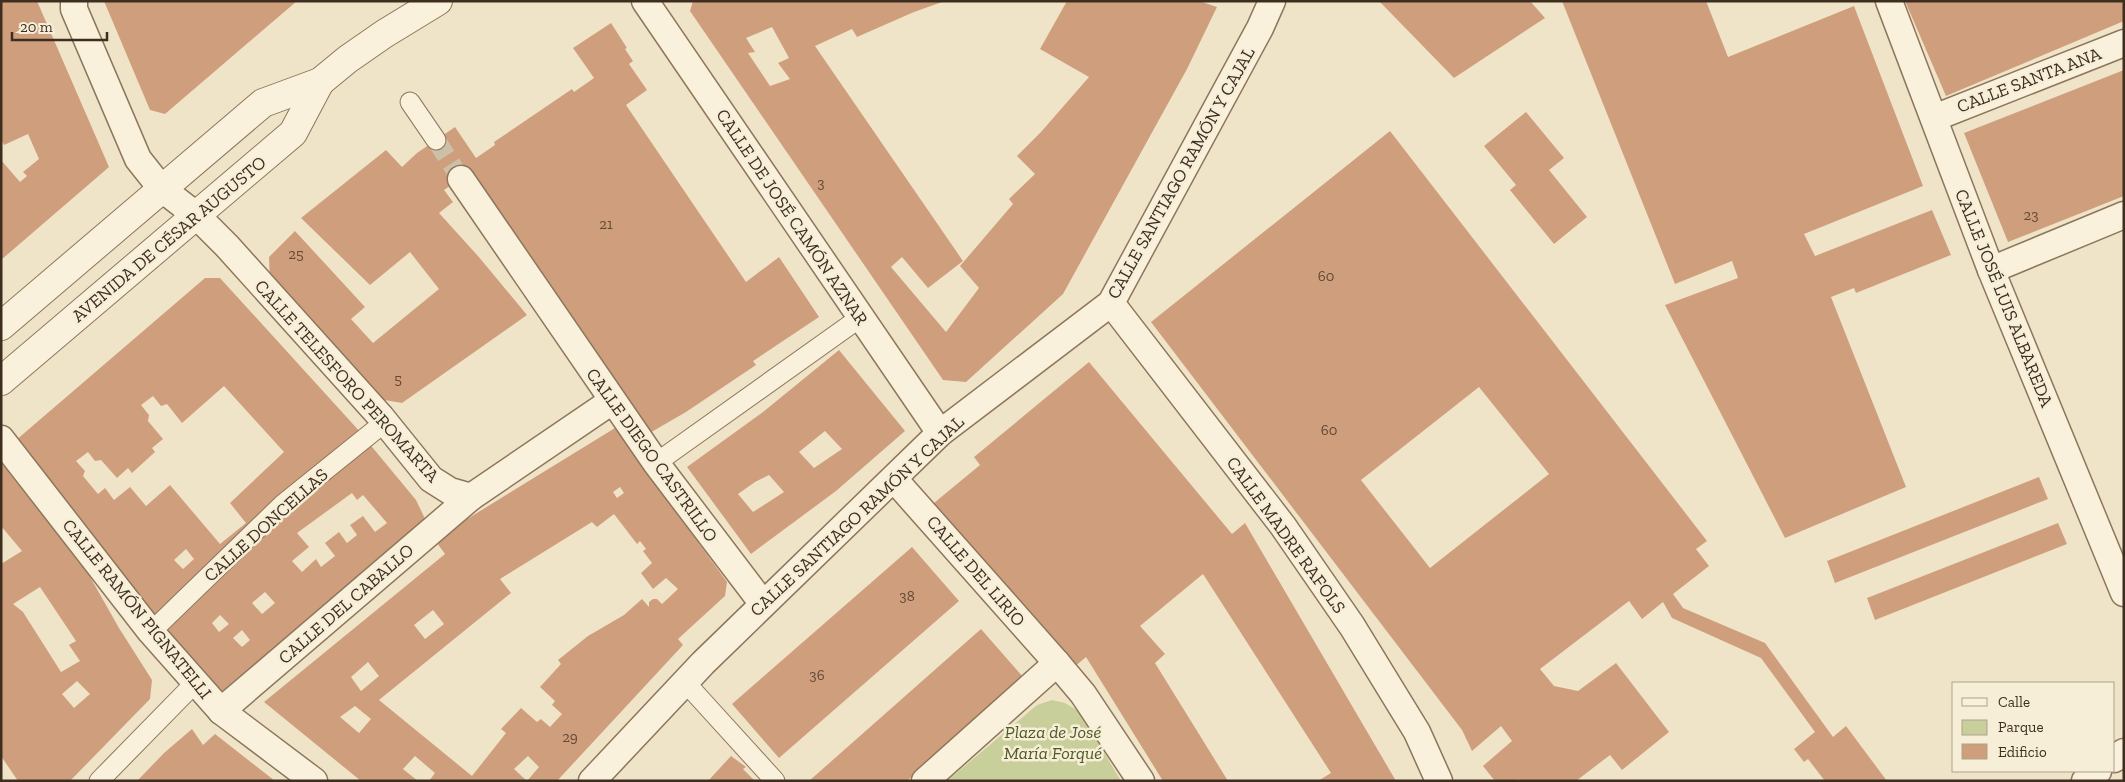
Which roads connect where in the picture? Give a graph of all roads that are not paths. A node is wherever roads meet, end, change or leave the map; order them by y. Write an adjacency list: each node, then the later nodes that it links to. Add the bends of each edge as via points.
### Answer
1 (438, 1): 7 (street, AVENIDA DE CÉSAR AUGUSTO, via 377,39)
2 (645, 1): 17 (street, CALLE DE JOSÉ CAMÓN AZNAR)
3 (1272, 1): 16 (street, CALLE SANTIAGO RAMÓN Y CAJAL)
4 (1889, 1): 9 (street, CALLE JOSÉ LUIS ALBAREDA)
5 (74, 5): 12 (street, CALLE TELESFORO PEROMARTA, via 138,159)
6 (2124, 43): 9 (street, CALLE SANTA ANA)
7 (320, 82): 12 (street, AVENIDA DE CÉSAR AUGUSTO, via 263,103); 14 (street, AVENIDA DE CÉSAR AUGUSTO, via 293,133)
8 (410, 102): 10 (street)
9 (1934, 118): 15 (street, CALLE JOSÉ LUIS ALBAREDA)
10 (436, 140)
11 (461, 179): 20 (street, CALLE DIEGO CASTRILLO)
12 (161, 188): 14 (street, CALLE TELESFORO PEROMARTA); 18 (street, AVENIDA DE CÉSAR AUGUSTO)
13 (2124, 215): 15 (street)
14 (197, 216): 19 (street, AVENIDA DE CÉSAR AUGUSTO); 21 (street, CALLE TELESFORO PEROMARTA)
15 (1991, 270): 27 (street, CALLE JOSÉ LUIS ALBAREDA)
16 (1111, 303): 22 (street, CALLE SANTIAGO RAMÓN Y CAJAL); 41 (street, CALLE MADRE RAFOLS, via 1283,526 1417,732)
17 (861, 317): 22 (street, CALLE DE JOSÉ CAMÓN AZNAR); 24 (street)
18 (1, 326)
19 (1, 381)
20 (612, 401): 24 (street, CALLE DIEGO CASTRILLO); 26 (street)
21 (385, 422): 26 (street, CALLE TELESFORO PEROMARTA, via 431,479 450,491); 29 (street, CALLE DONCELLAS, via 282,505)
22 (940, 433): 25 (street, CALLE SANTIAGO RAMÓN Y CAJAL)
23 (1, 439): 29 (street, CALLE RAMÓN PIGNATELLI)
24 (656, 463): 28 (street, CALLE DIEGO CASTRILLO)
25 (894, 479): 28 (street, CALLE SANTIAGO RAMÓN Y CAJAL); 30 (street, CALLE DEL LIRIO)
26 (471, 497): 33 (street, CALLE DEL CABALLO)
27 (2124, 593)
28 (763, 604): 31 (street, CALLE SANTIAGO RAMÓN Y CAJAL)
29 (151, 632): 32 (street, CALLE RAMÓN PIGNATELLI)
30 (1057, 663): 39 (street); 40 (street, via 1083,694)
31 (685, 682): 37 (street, CALLE SANTIAGO RAMÓN Y CAJAL); 38 (street)
32 (195, 683): 33 (street, CALLE RAMÓN PIGNATELLI); 35 (street)
33 (221, 711): 36 (street, CALLE RAMÓN PIGNATELLI)
34 (2097, 772): 42 (street)
35 (99, 781)
36 (314, 781)
37 (592, 781)
38 (775, 781)
39 (925, 781)
40 (1141, 781)
41 (1439, 781)
42 (2085, 781)

